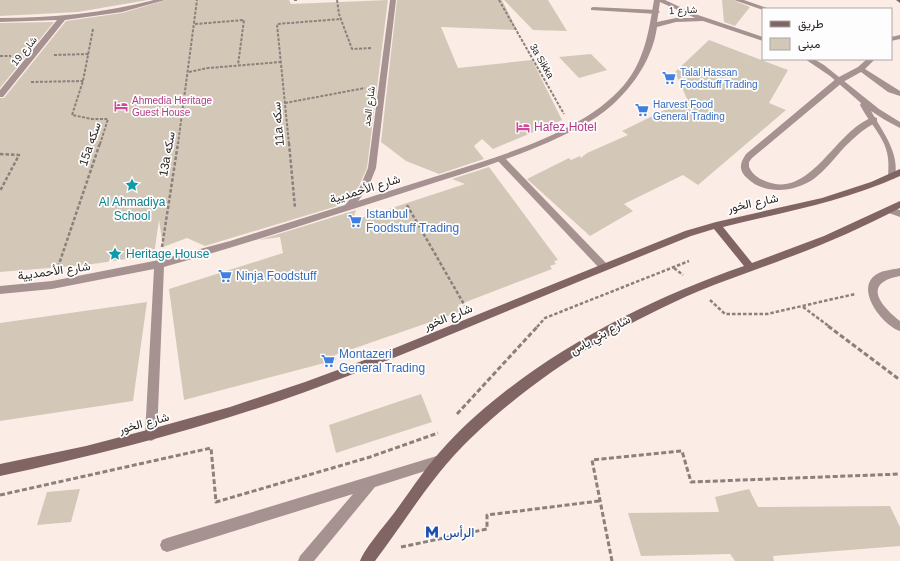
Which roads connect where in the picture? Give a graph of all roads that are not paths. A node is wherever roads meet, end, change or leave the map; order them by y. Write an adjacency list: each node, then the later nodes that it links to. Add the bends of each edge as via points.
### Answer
1 (162, 0): 8 (street, via 116,11)
2 (392, 0): 25 (street, شارع الحد, via 369,178 357,198)
3 (659, 0): 7 (street, شارع الأحمديية); 10 (street, شارع 1)
4 (737, 0): 5 (street)
5 (764, 8)
6 (593, 9): 7 (street)
7 (657, 12): 11 (street, شارع الأحمديية)
8 (62, 19): 9 (street); 18 (street, شارع 19)
9 (0, 20)
10 (712, 22): 11 (street, شارع 1, via 685,20); 12 (street, شارع 1)
11 (655, 25): 22 (street, شارع الأحمديية, via 649,51 635,78 609,104 572,128)
12 (762, 39)
13 (810, 60): 16 (street)
14 (870, 60): 15 (street)
15 (861, 69): 16 (street); 17 (street)
16 (840, 80): 19 (street); 20 (street, via 745,160 747,173 760,183 776,187 805,180 813,176 850,136)
17 (900, 94)
18 (0, 95)
19 (862, 99): 20 (street); 21 (street, via 884,117)
20 (874, 120): 23 (street, via 890,142)
21 (900, 125)
22 (501, 159): 25 (street, شارع الأحمديية); 30 (street)
23 (896, 174): 28 (main road, شارع الخور, via 824,201)
24 (900, 204): 26 (main road, شارع بني ياس)
25 (348, 206): 29 (street, شارع الأحمديية, via 230,245)
26 (889, 210): 27 (street); 31 (main road, شارع بني ياس, via 824,240)
27 (900, 214)
28 (716, 225): 30 (main road, شارع الخور); 31 (main road)
29 (159, 264): 33 (street, شارع الأحمديية, via 52,285); 35 (street)
30 (604, 267): 35 (main road, شارع الخور, via 305,387)
31 (750, 267): 36 (main road, شارع بني ياس, via 697,287 626,320 572,350 519,388 465,434)
32 (900, 272): 34 (street, via 881,276 875,282 873,290 874,300 880,310)
33 (0, 290)
34 (900, 326)
35 (151, 435): 37 (main road, شارع الخور)
36 (440, 461): 38 (street); 41 (main road, شارع بني ياس)
37 (0, 470)
38 (371, 482): 39 (street); 40 (street)
39 (167, 544)
40 (306, 561)
41 (367, 561)

